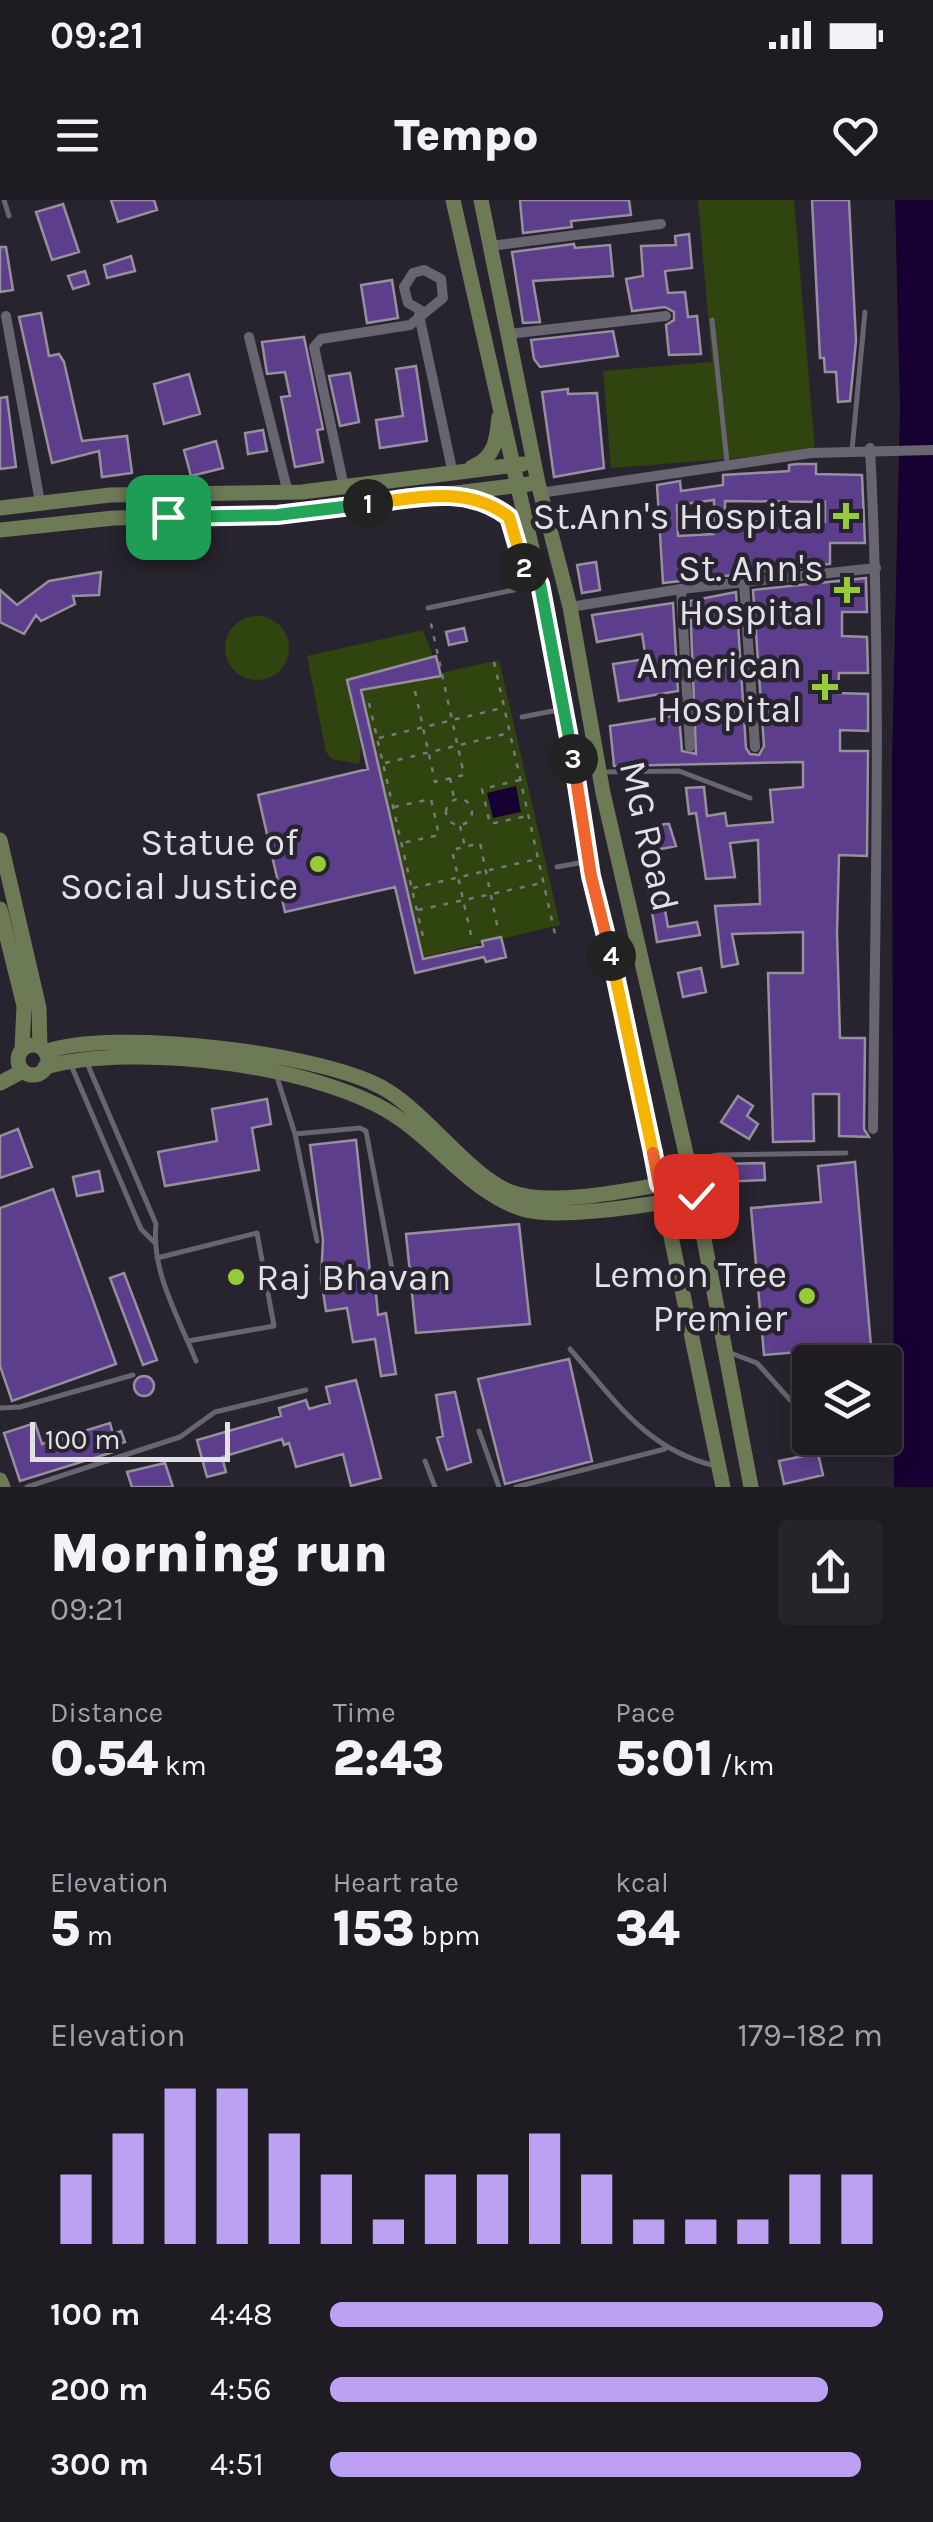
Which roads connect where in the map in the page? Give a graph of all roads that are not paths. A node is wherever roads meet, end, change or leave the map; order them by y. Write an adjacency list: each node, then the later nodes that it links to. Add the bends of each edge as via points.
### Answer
1 (4, 200): 4 (lane)
2 (453, 200): 14 (street, MG Road)
3 (480, 200): 6 (street, MG Road)
4 (9, 216)
5 (661, 224): 6 (street)
6 (490, 246): 12 (street, MG Road)
7 (864, 312): 16 (lane)
8 (420, 313): 8 (street, via 404,287 424,270 441,279 444,292 435,308); 21 (street); 23 (street, via 410,325 320,339 314,347)
9 (6, 316): 28 (street)
10 (666, 316): 12 (street)
11 (712, 320): 19 (lane)
12 (508, 334): 18 (street, MG Road)
13 (249, 337): 27 (street)
14 (501, 406): 20 (street, MG Road); 21 (street, via 486,461)
15 (874, 448): 16 (street); 17 (street); 32 (street)
16 (852, 450): 19 (street)
17 (933, 450)
18 (534, 462): 20 (street); 24 (street, MG Road)
19 (727, 462): 24 (street)
20 (514, 465): 21 (street); 22 (street, MG Road)
21 (456, 473): 23 (street)
22 (520, 486): 24 (street); 26 (street); 33 (street, MG Road)
23 (344, 487): 27 (street)
24 (539, 488): 36 (street, MG Road)
25 (195, 492): 27 (street); 28 (street); 30 (street)
26 (438, 492): 30 (street, via 277,515); 33 (street, via 486,503 509,517 526,572)
27 (288, 493)
28 (40, 502): 29 (street)
29 (0, 508)
30 (193, 517): 31 (street)
31 (0, 530)
32 (876, 568): 34 (street); 54 (street)
33 (540, 584): 37 (lane); 38 (street, MG Road)
34 (744, 584): 35 (street); 41 (street)
35 (681, 589): 36 (street); 40 (street)
36 (570, 606): 42 (street, MG Road)
37 (428, 608)
38 (564, 709): 39 (lane); 45 (street, MG Road)
39 (522, 717)
40 (690, 747)
41 (754, 747)
42 (600, 772): 43 (lane, via 679,772); 57 (street, MG Road)
43 (750, 798)
44 (0, 840): 49 (street, via 39,1008)
45 (589, 860): 46 (lane); 59 (street, MG Road)
46 (557, 868)
47 (0, 909): 48 (street, via 24,1006)
48 (22, 1050): 49 (street); 52 (street)
49 (43, 1055): 50 (street); 51 (street, via 68,1045 129,1042); 52 (street, via 35,1074)
50 (78, 1061): 51 (street, via 151,1058); 63 (lane, via 141,1229); 63 (lane, via 156,1224)
51 (280, 1068): 55 (lane); 59 (street, via 310,1062 386,1089 511,1192 556,1196); 61 (street, via 365,1096 465,1176 523,1209)
52 (23, 1071): 53 (street)
53 (0, 1083)
54 (873, 1129)
55 (295, 1134): 62 (lane); 65 (lane, via 366,1132)
56 (846, 1153): 57 (lane)
57 (688, 1161): 58 (street, MG Road)
58 (692, 1179): 59 (street); 60 (street, MG Road)
59 (659, 1184): 61 (street, MG Road)
60 (696, 1196): 61 (street); 68 (street, MG Road)
61 (662, 1202): 77 (street, MG Road)
62 (316, 1241)
63 (154, 1242): 64 (lane)
64 (157, 1258): 66 (lane); 66 (lane, via 258,1233 274,1326)
65 (392, 1269)
66 (188, 1341): 69 (lane)
67 (570, 1349): 75 (lane)
68 (722, 1351): 72 (lane, via 757,1363); 85 (street, MG Road)
69 (196, 1361)
70 (133, 1375): 73 (lane)
71 (306, 1390): 80 (lane, via 215,1412 180,1436)
72 (792, 1402)
73 (0, 1408)
74 (479, 1431): 82 (lane)
75 (666, 1449): 77 (lane); 83 (lane)
76 (425, 1461): 81 (lane)
77 (718, 1466): 84 (street, MG Road)
78 (0, 1480): 79 (street)
79 (3, 1487)
80 (27, 1487)
81 (434, 1487)
82 (499, 1487)
83 (516, 1487)
84 (722, 1487)
85 (750, 1487)

